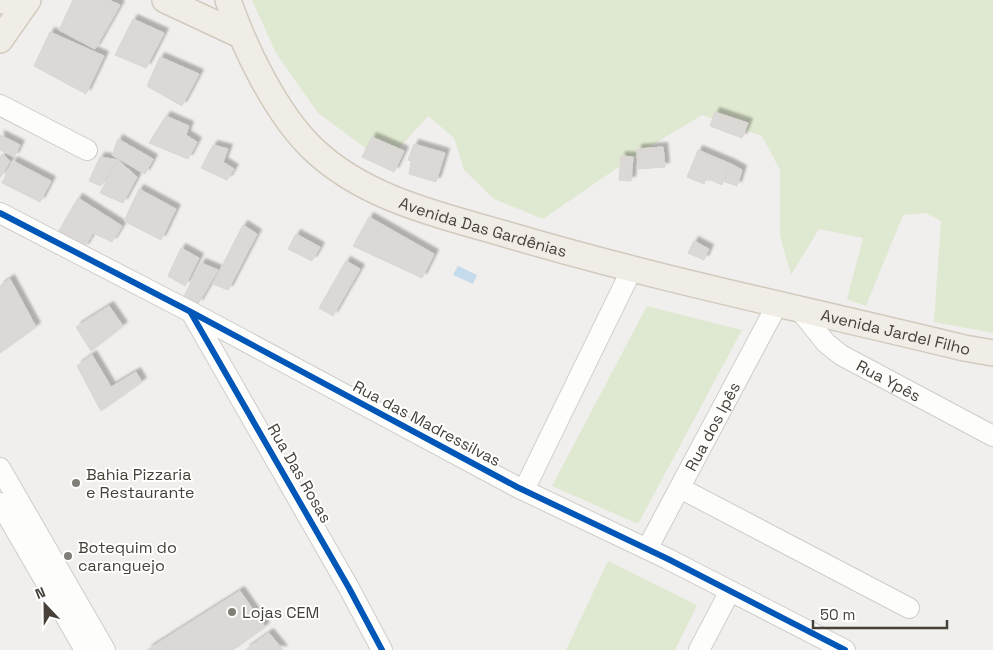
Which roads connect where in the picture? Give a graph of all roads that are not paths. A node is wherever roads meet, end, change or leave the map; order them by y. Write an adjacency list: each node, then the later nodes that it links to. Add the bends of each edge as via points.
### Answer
1 (28, 0): 5 (main road)
2 (165, 0): 4 (main road)
3 (228, 0): 4 (main road, Avenida Das Gardênias)
4 (240, 35): 9 (main road, Avenida Das Gardênias, via 287,116 312,148 343,171 380,193 421,210)
5 (0, 40)
6 (0, 105): 7 (street)
7 (87, 150)
8 (0, 213): 11 (street, Rua das Madressilvas)
9 (632, 269): 10 (main road, Avenida Das Gardênias); 16 (street)
10 (788, 305): 12 (main road, Avenida Jardel Filho); 13 (street, Rua Ypês, via 841,355); 15 (street, Rua dos Ipês)
11 (191, 312): 16 (street, Rua das Madressilvas); 23 (street, Rua Das Rosas, via 345,579)
12 (993, 353)
13 (993, 436)
14 (0, 468): 22 (street)
15 (680, 488): 18 (street, Rua dos Ipês); 20 (street)
16 (524, 490): 18 (street, Rua das Madressilvas)
17 (0, 503): 21 (street)
18 (647, 549): 19 (street, Rua das Madressilvas)
19 (730, 591): 24 (street); 25 (street, Rua das Madressilvas)
20 (909, 608)
21 (85, 650)
22 (105, 650)
23 (382, 650)
24 (699, 650)
25 (845, 650)

